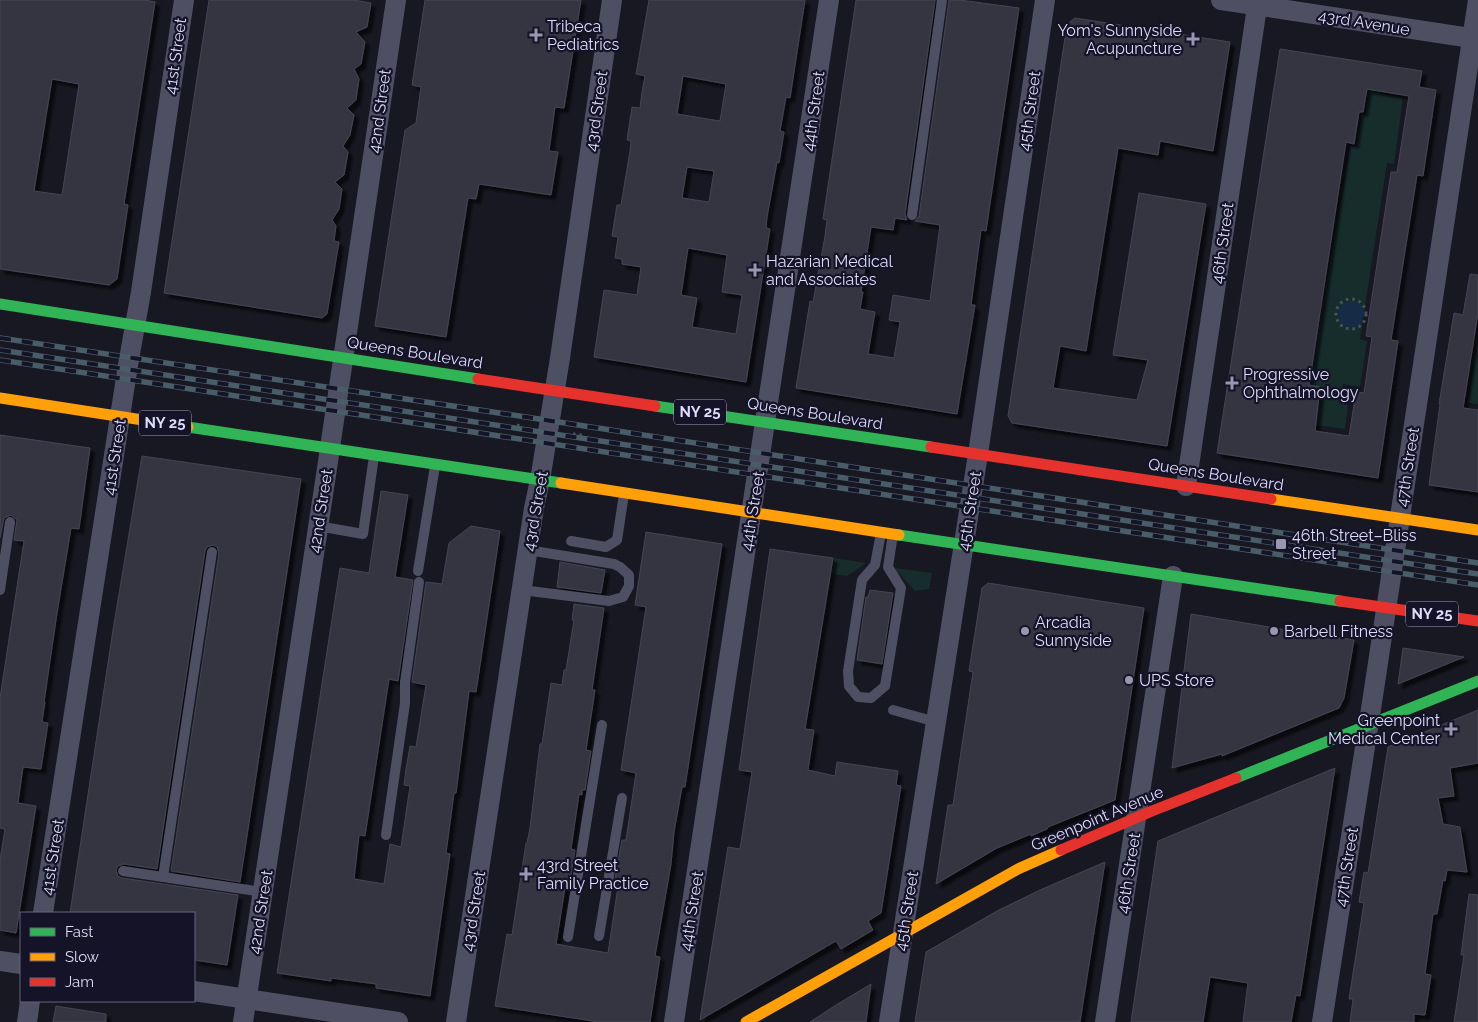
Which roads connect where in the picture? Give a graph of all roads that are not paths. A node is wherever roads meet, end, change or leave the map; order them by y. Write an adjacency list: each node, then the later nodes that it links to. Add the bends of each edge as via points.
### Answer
1 (184, 0): 13 (street, 41st Street)
2 (396, 0): 14 (street, 42nd Street)
3 (612, 0): 15 (street, 43rd Street)
4 (829, 0): 18 (street, 44th Street)
5 (942, 0): 11 (lane)
6 (1045, 0): 20 (street, 45th Street)
7 (1221, 0): 9 (street, 43rd Avenue)
8 (1478, 0): 10 (street, 47th Street)
9 (1258, 3): 10 (street, 43rd Avenue); 24 (street, 46th Street)
10 (1475, 39): 27 (street, 47th Street)
11 (912, 215)
12 (0, 304): 13 (main road, Queens Boulevard / NY 25)
13 (135, 324): 14 (main road, Queens Boulevard / NY 25); 17 (street, 41st Street)
14 (343, 358): 15 (main road, Queens Boulevard / NY 25); 19 (street, 42nd Street)
15 (555, 389): 18 (main road, Queens Boulevard / NY 25); 23 (street, 43rd Street)
16 (0, 398): 17 (main road, NY 25)
17 (120, 417): 19 (main road, NY 25); 53 (street, 41st Street)
18 (766, 422): 20 (main road, Queens Boulevard / NY 25); 26 (street, 44th Street)
19 (330, 448): 21 (main road, NY 25); 29 (street, 42nd Street)
20 (978, 454): 24 (main road, Queens Boulevard / NY 25); 34 (street, 45th Street)
21 (375, 455): 22 (main road, NY 25); 29 (lane, via 363,534)
22 (435, 465): 23 (main road, NY 25); 49 (lane)
23 (540, 480): 25 (main road, NY 25); 35 (street, 43rd Street)
24 (1186, 486): 27 (main road, Queens Boulevard / NY 25)
25 (624, 493): 26 (main road, NY 25); 33 (lane, via 617,540 606,547)
26 (752, 513): 31 (main road, NY 25); 66 (street, 44th Street)
27 (1400, 518): 30 (main road, Queens Boulevard / NY 25); 40 (street, 47th Street)
28 (10, 522): 38 (lane)
29 (318, 526): 52 (street, 42nd Street)
30 (1478, 530)
31 (881, 532): 32 (main road, NY 25); 32 (lane, via 875,565 862,580 848,671 849,686 858,697 871,698 886,686 901,588 888,567)
32 (893, 534): 34 (main road, NY 25)
33 (571, 541)
34 (964, 544): 37 (main road, NY 25); 44 (street, 45th Street)
35 (528, 550): 39 (street, 43rd Street); 39 (lane, via 614,564 629,575 630,586 623,597 609,601)
36 (212, 552): 51 (lane)
37 (1173, 576): 40 (main road, NY 25); 48 (street, 46th Street)
38 (0, 590)
39 (522, 590): 65 (street, 43rd Street)
40 (1386, 608): 41 (main road, NY 25); 46 (street, 47th Street)
41 (1478, 621)
42 (1478, 681): 46 (main road, Greenpoint Avenue)
43 (893, 710): 44 (lane)
44 (936, 722): 54 (street, 45th Street)
45 (602, 724): 56 (lane)
46 (1368, 726): 48 (main road, Greenpoint Avenue); 70 (street, 47th Street)
47 (622, 798): 55 (lane)
48 (1137, 818): 54 (main road, Greenpoint Avenue, via 1018,869); 69 (street, 46th Street)
49 (386, 835)
50 (123, 871): 51 (lane)
51 (163, 877): 52 (lane)
52 (263, 892): 60 (street, 42nd Street)
53 (43, 912)
54 (903, 934): 67 (main road, Greenpoint Avenue); 68 (street, 45th Street)
55 (599, 936)
56 (568, 937)
57 (0, 961): 58 (street)
58 (20, 964)
59 (195, 990): 60 (street)
60 (247, 999): 63 (street, 42nd Street); 64 (street)
61 (30, 1002): 62 (street)
62 (27, 1022)
63 (243, 1022)
64 (398, 1022)
65 (456, 1022)
66 (674, 1022)
67 (746, 1022)
68 (889, 1022)
69 (1105, 1022)
70 (1322, 1022)

